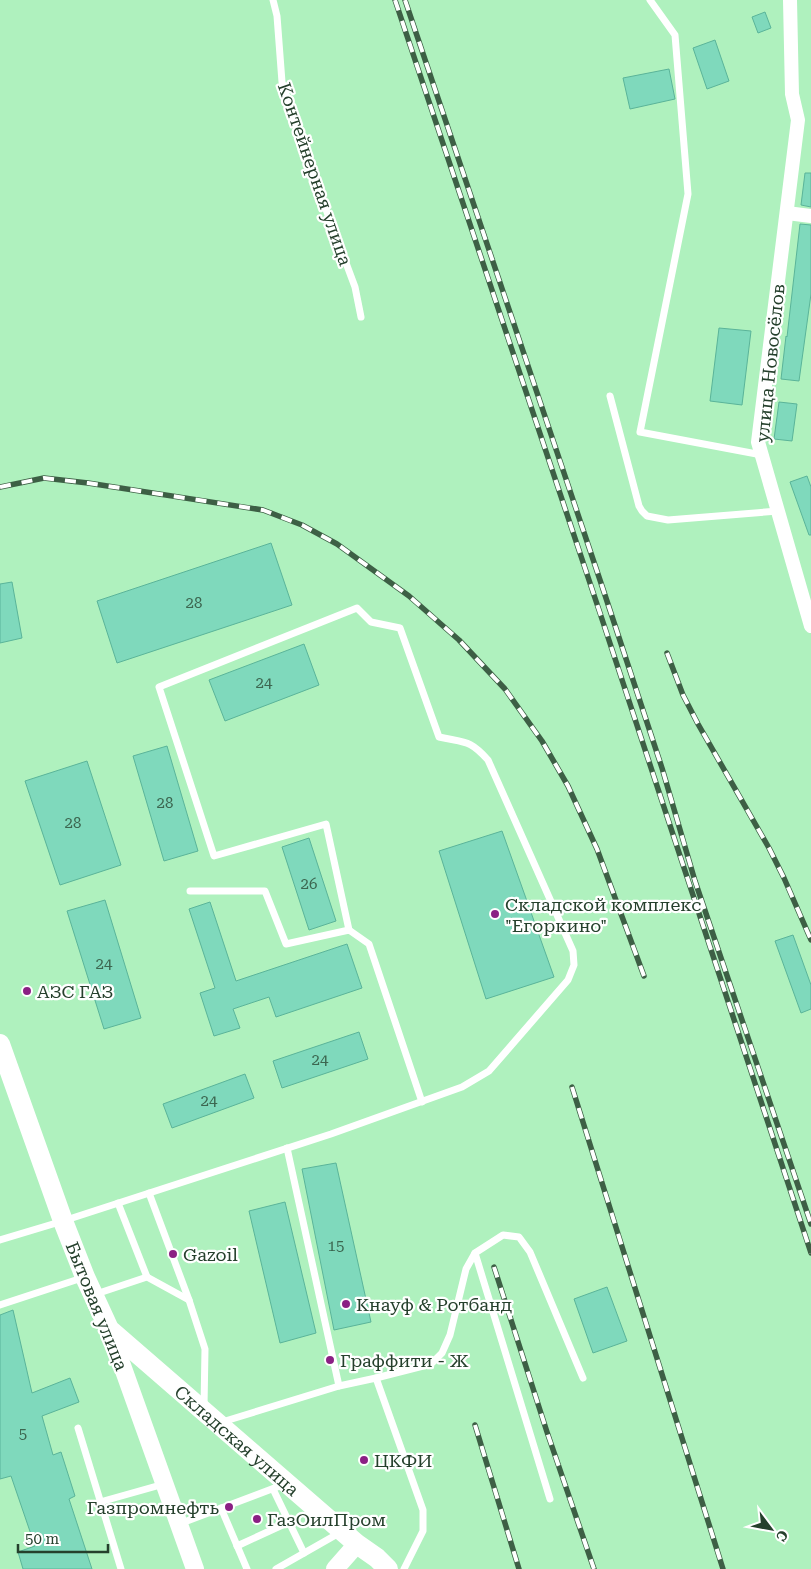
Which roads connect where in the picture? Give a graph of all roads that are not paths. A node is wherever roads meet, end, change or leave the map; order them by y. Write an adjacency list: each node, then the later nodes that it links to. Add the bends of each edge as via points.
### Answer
1 (273, 0): 6 (lane, Контейнерная улица, via 282,82 355,287)
2 (650, 0): 8 (lane, via 675,35 688,194 640,432)
3 (790, 0): 4 (street, улица Новосёлов, via 792,94 798,120)
4 (787, 213): 5 (street); 8 (street, улица Новосёлов, via 758,442)
5 (811, 216)
6 (361, 317)
7 (610, 396): 9 (lane, via 639,506 647,516 668,520)
8 (762, 455): 9 (street, улица Новосёлов)
9 (778, 511): 10 (street, улица Новосёлов)
10 (811, 626)
11 (190, 891): 12 (lane, via 265,891 286,944)
12 (349, 930): 14 (lane, via 369,944); 14 (lane, via 326,824 214,856 159,687 357,608 370,622 400,628 439,737 468,742 488,760 573,951 574,964 568,980 489,1071 462,1087)
13 (0, 1044): 18 (main road, Бытовая улица)
14 (422, 1102): 15 (lane)
15 (287, 1148): 16 (lane); 28 (lane)
16 (149, 1193): 17 (lane); 23 (lane)
17 (118, 1203): 18 (lane); 21 (lane)
18 (63, 1221): 19 (lane); 22 (main road, Бытовая улица)
19 (0, 1240)
20 (475, 1252): 26 (lane, via 466,1269 450,1334 442,1352 431,1364); 27 (lane, via 503,1235 519,1237 530,1252); 33 (lane)
21 (147, 1277): 22 (lane); 23 (lane)
22 (89, 1286): 24 (lane); 25 (main road, Бытовая улица)
23 (189, 1300): 29 (lane, via 205,1349 203,1394)
24 (0, 1305)
25 (109, 1329): 29 (main road, Складская улица); 31 (street, Бытовая улица)
26 (376, 1378): 28 (lane); 47 (lane, via 423,1510 423,1530)
27 (583, 1378)
28 (339, 1386): 29 (lane)
29 (212, 1417): 32 (main road, Складская улица)
30 (78, 1428): 34 (lane)
31 (165, 1484): 34 (lane); 37 (street, Бытовая улица)
32 (281, 1486): 35 (lane); 36 (lane); 38 (main road, Складская улица)
33 (550, 1499)
34 (100, 1502): 41 (lane)
35 (221, 1508): 37 (lane); 39 (lane)
36 (289, 1522): 39 (lane); 40 (lane)
37 (179, 1524): 42 (street, Бытовая улица)
38 (350, 1537): 40 (lane); 45 (street); 46 (main road, Складская улица)
39 (237, 1546): 43 (lane)
40 (304, 1553): 44 (lane)
41 (121, 1569)
42 (195, 1569)
43 (247, 1569)
44 (276, 1569)
45 (335, 1569)
46 (388, 1569)
47 (404, 1569)

